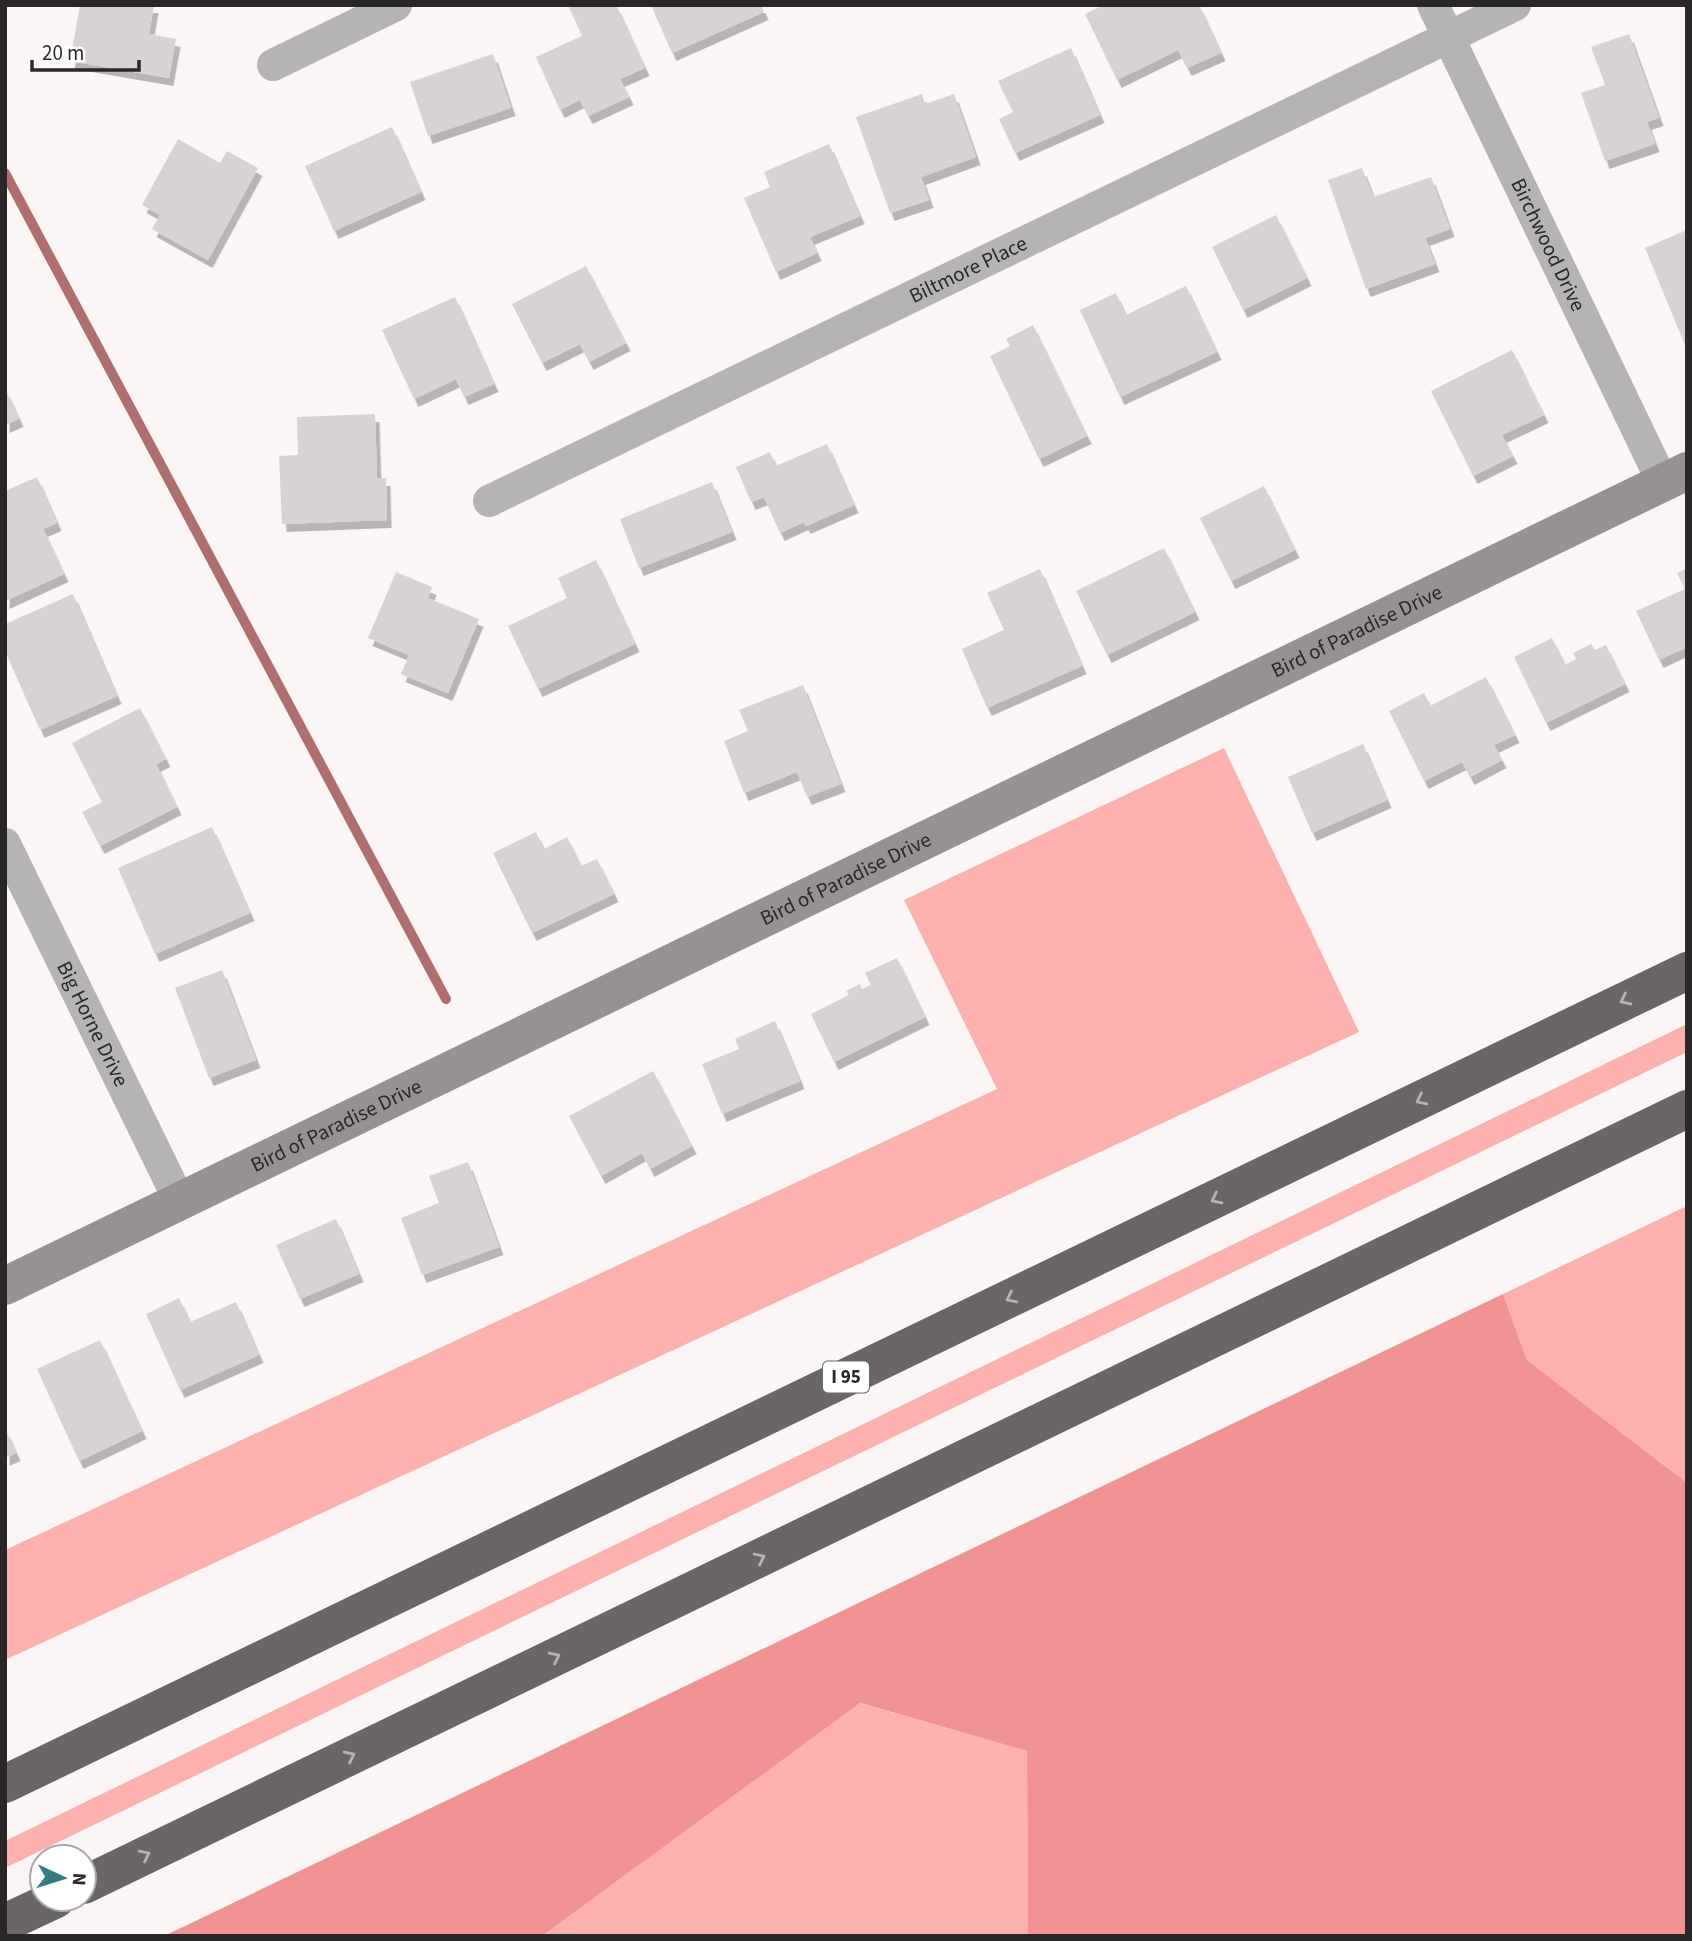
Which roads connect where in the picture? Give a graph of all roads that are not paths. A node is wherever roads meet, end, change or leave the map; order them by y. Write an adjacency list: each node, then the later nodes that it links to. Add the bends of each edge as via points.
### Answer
1 (396, 5): 5 (street)
2 (1433, 5): 4 (street, Birchwood Drive)
3 (1515, 5): 4 (street, Biltmore Place)
4 (1448, 37): 6 (street, Birchwood Drive); 7 (street, Biltmore Place)
5 (273, 65)
6 (1675, 477): 11 (street, Bird of Paradise Drive)
7 (489, 501)
8 (5, 844): 11 (street, Big Horne Drive)
9 (1687, 971): 13 (highway, I 95, one-way to 13)
10 (1687, 1109): 14 (highway, one-way to 10)
11 (180, 1202): 12 (street, Bird of Paradise Drive)
12 (5, 1286)
13 (5, 1784)
14 (98, 1878)
15 (28, 1912): 16 (highway)
16 (5, 1923)

